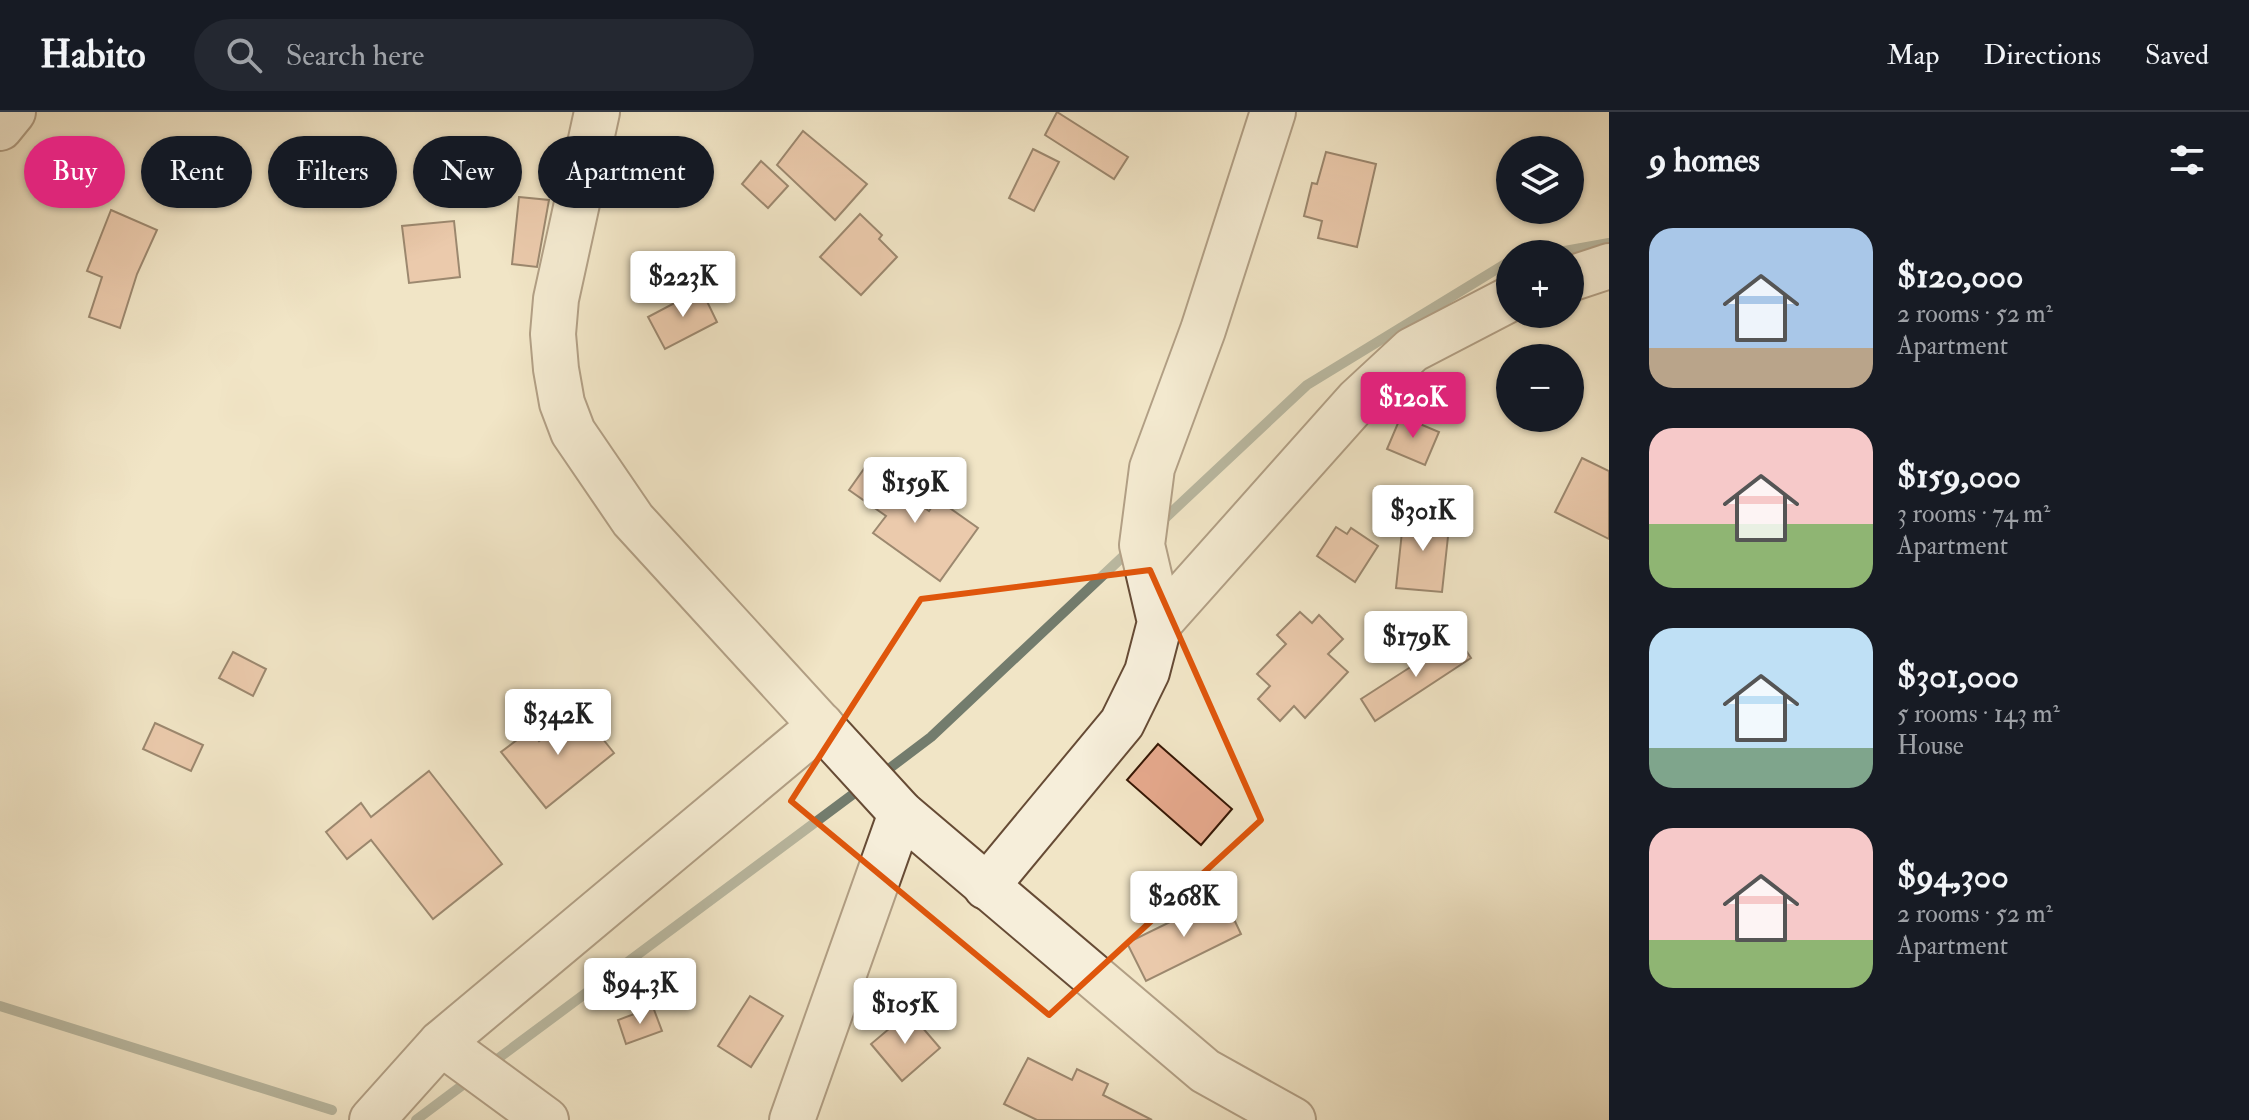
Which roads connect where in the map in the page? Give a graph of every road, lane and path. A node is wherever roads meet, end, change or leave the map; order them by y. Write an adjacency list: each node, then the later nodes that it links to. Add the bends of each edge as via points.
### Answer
1 (13, 112): 4 (street)
2 (597, 112): 9 (street, via 556,299 553,334 562,403 573,432 633,520)
3 (1273, 112): 8 (street, via 1152,468 1142,545)
4 (0, 128)
5 (1609, 266): 6 (street)
6 (1584, 274)
7 (1496, 306): 8 (street, via 1412,350 1380,380)
8 (1160, 622): 11 (street, via 1147,672 1122,723)
9 (821, 725): 10 (street); 12 (street)
10 (901, 813): 11 (street); 15 (street)
11 (986, 887): 16 (street, via 1205,1071)
12 (463, 1058): 13 (street); 14 (street)
13 (372, 1120)
14 (546, 1120)
15 (792, 1120)
16 (1293, 1120)

